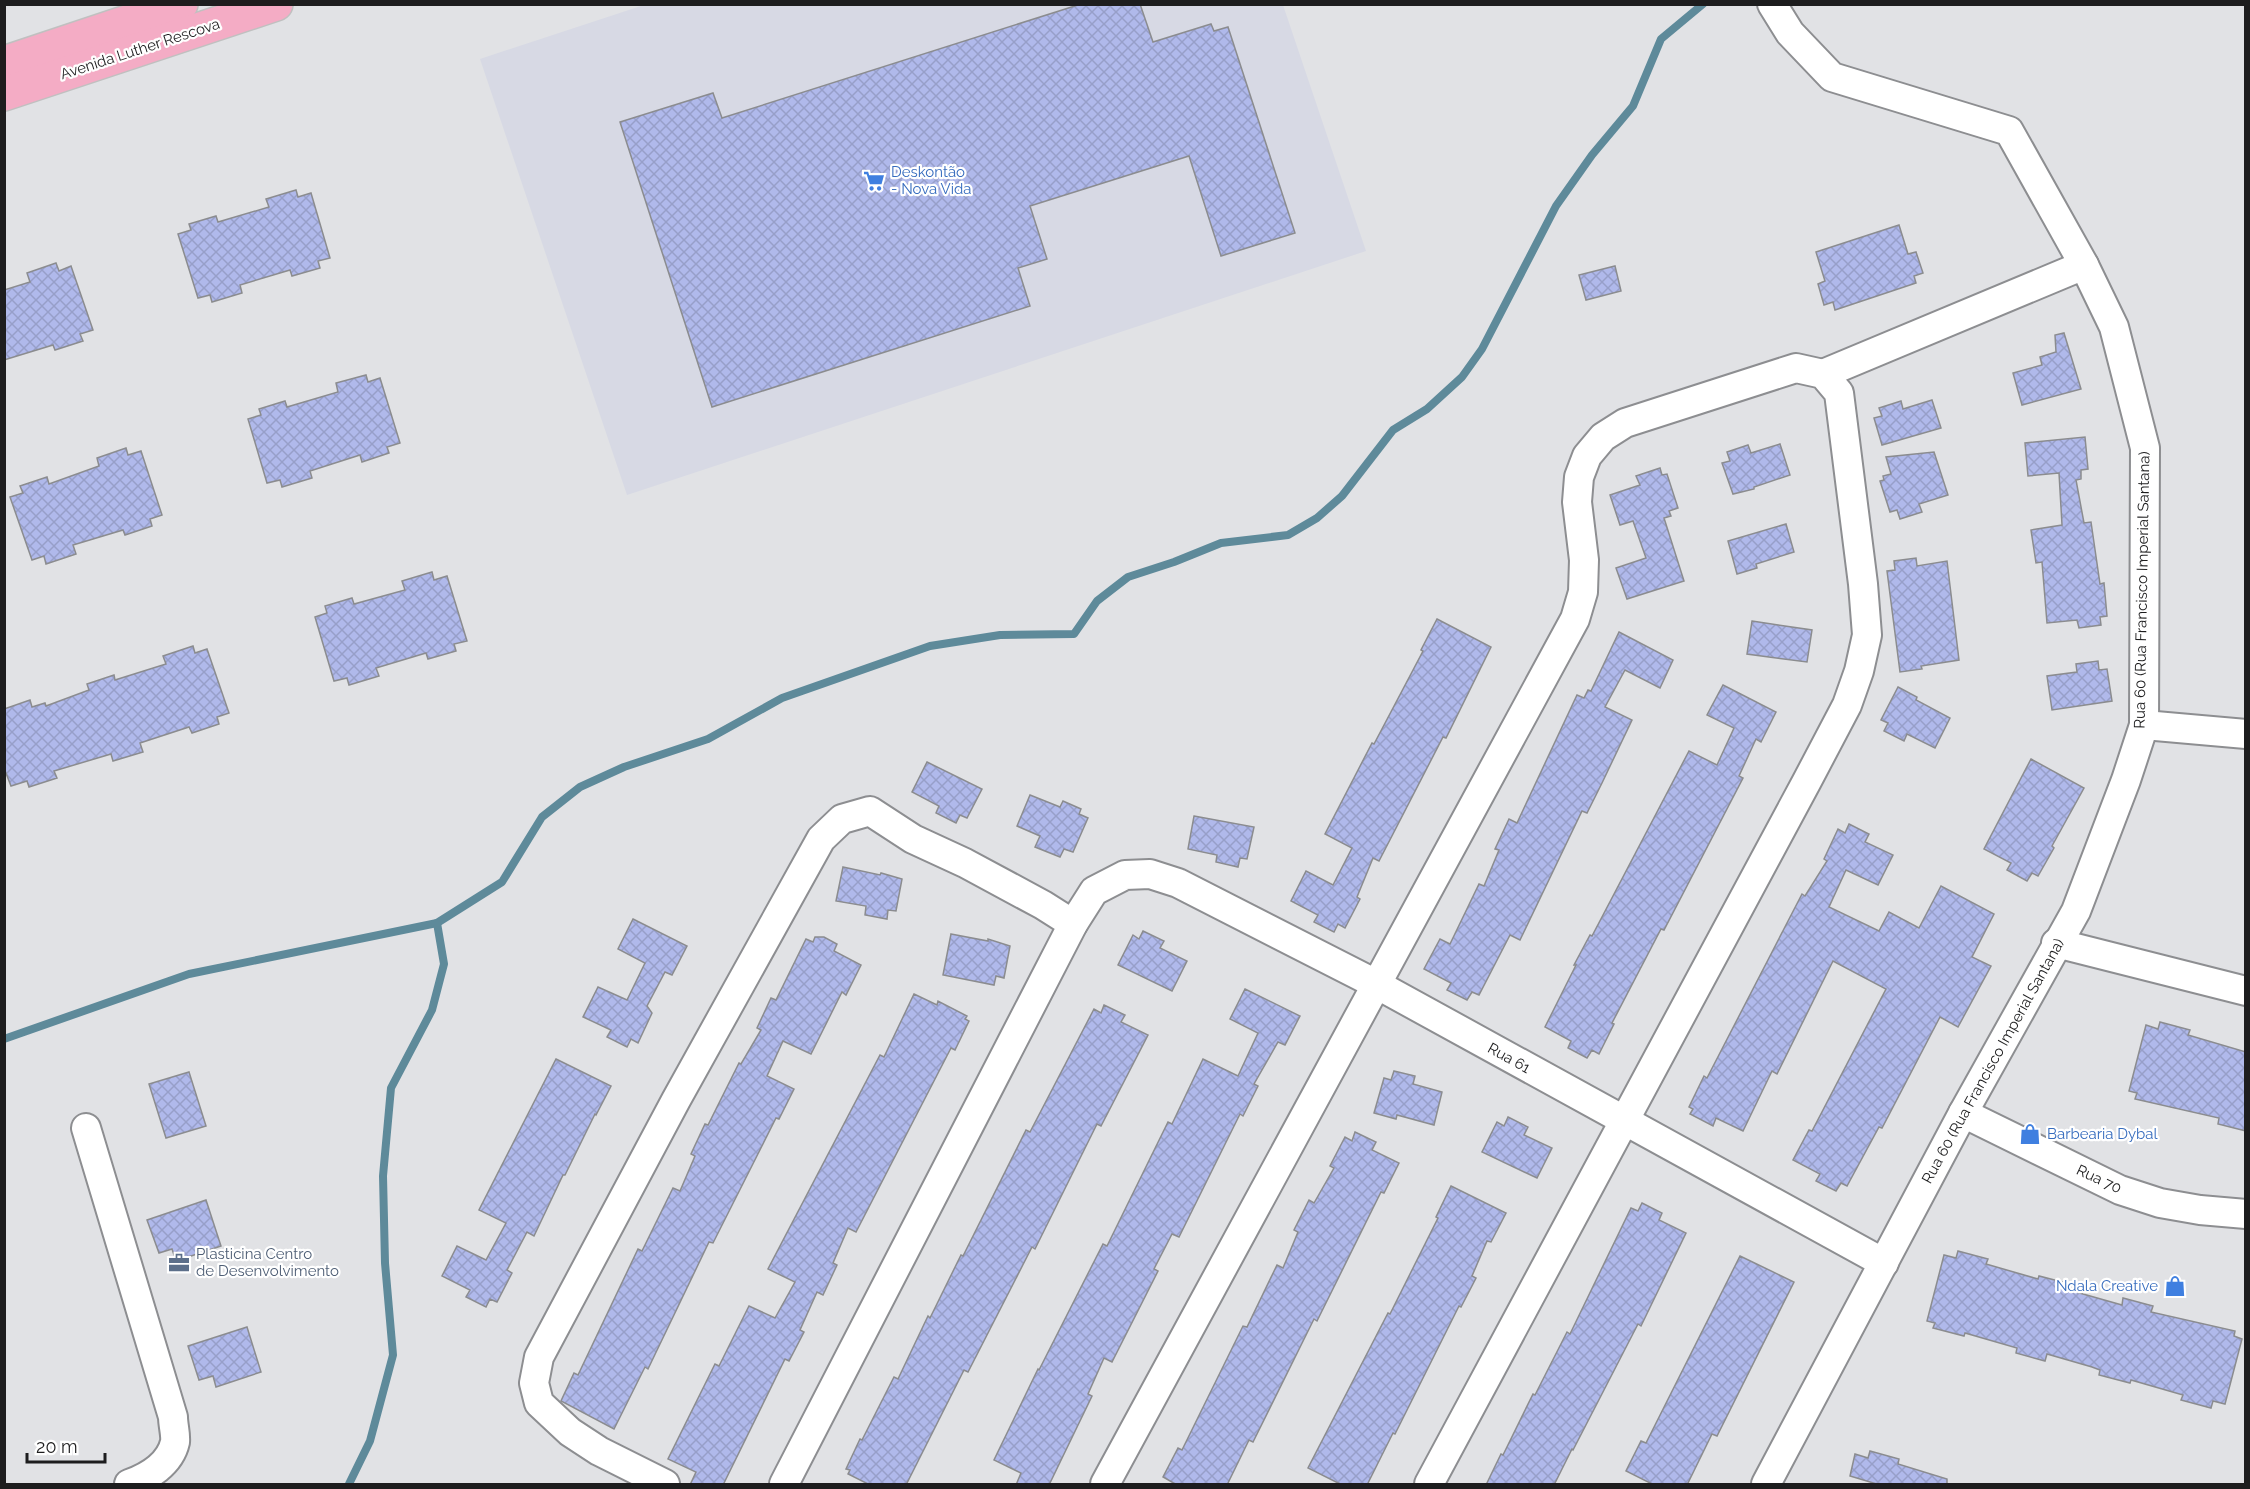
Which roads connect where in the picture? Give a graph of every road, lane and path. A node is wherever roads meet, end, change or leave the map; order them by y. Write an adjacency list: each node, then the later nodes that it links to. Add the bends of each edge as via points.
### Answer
1 (181, 4): 4 (main road, Avenida Luther Rescova)
2 (276, 4): 5 (main road, Avenida Luther Rescova)
3 (1772, 4): 6 (street, Rua 60 (Rua Francisco Imperial Santana), via 1790,33 1833,77 2010,131)
4 (4, 63)
5 (4, 94)
6 (2084, 265): 7 (street); 8 (street, Rua 60 (Rua Francisco Imperial Santana), via 2114,327 2145,448)
7 (1823, 374): 12 (street, via 1796,368 1625,423 1603,437 1587,456 1576,502 1584,560 1583,592 1575,619); 15 (street, via 1839,393 1863,584 1867,635 1859,671 1847,705)
8 (2144, 725): 9 (street); 11 (street, Rua 60 (Rua Francisco Imperial Santana), via 2076,910)
9 (2246, 734)
10 (1073, 924): 12 (street, Rua 61, via 1094,891 1125,875 1150,874 1178,883); 20 (street, via 974,867 913,839 870,811 843,819 821,839 539,1357 534,1383 539,1403 570,1432); 21 (street)
11 (2056, 944): 13 (street); 14 (street, Rua 60 (Rua Francisco Imperial Santana))
12 (1376, 984): 15 (street, Rua 61); 22 (street)
13 (2246, 991)
14 (1964, 1113): 17 (street, Rua 70, via 2120,1190 2160,1203); 18 (street, Rua 60 (Rua Francisco Imperial Santana))
15 (1624, 1121): 18 (street, Rua 61); 23 (street)
16 (86, 1128): 19 (street, via 172,1417 175,1441 169,1456 150,1475)
17 (2246, 1214)
18 (1884, 1263): 24 (street, Rua 60 (Rua Francisco Imperial Santana))
19 (129, 1485)
20 (664, 1485)
21 (784, 1485)
22 (1105, 1485)
23 (1429, 1485)
24 (1766, 1485)

